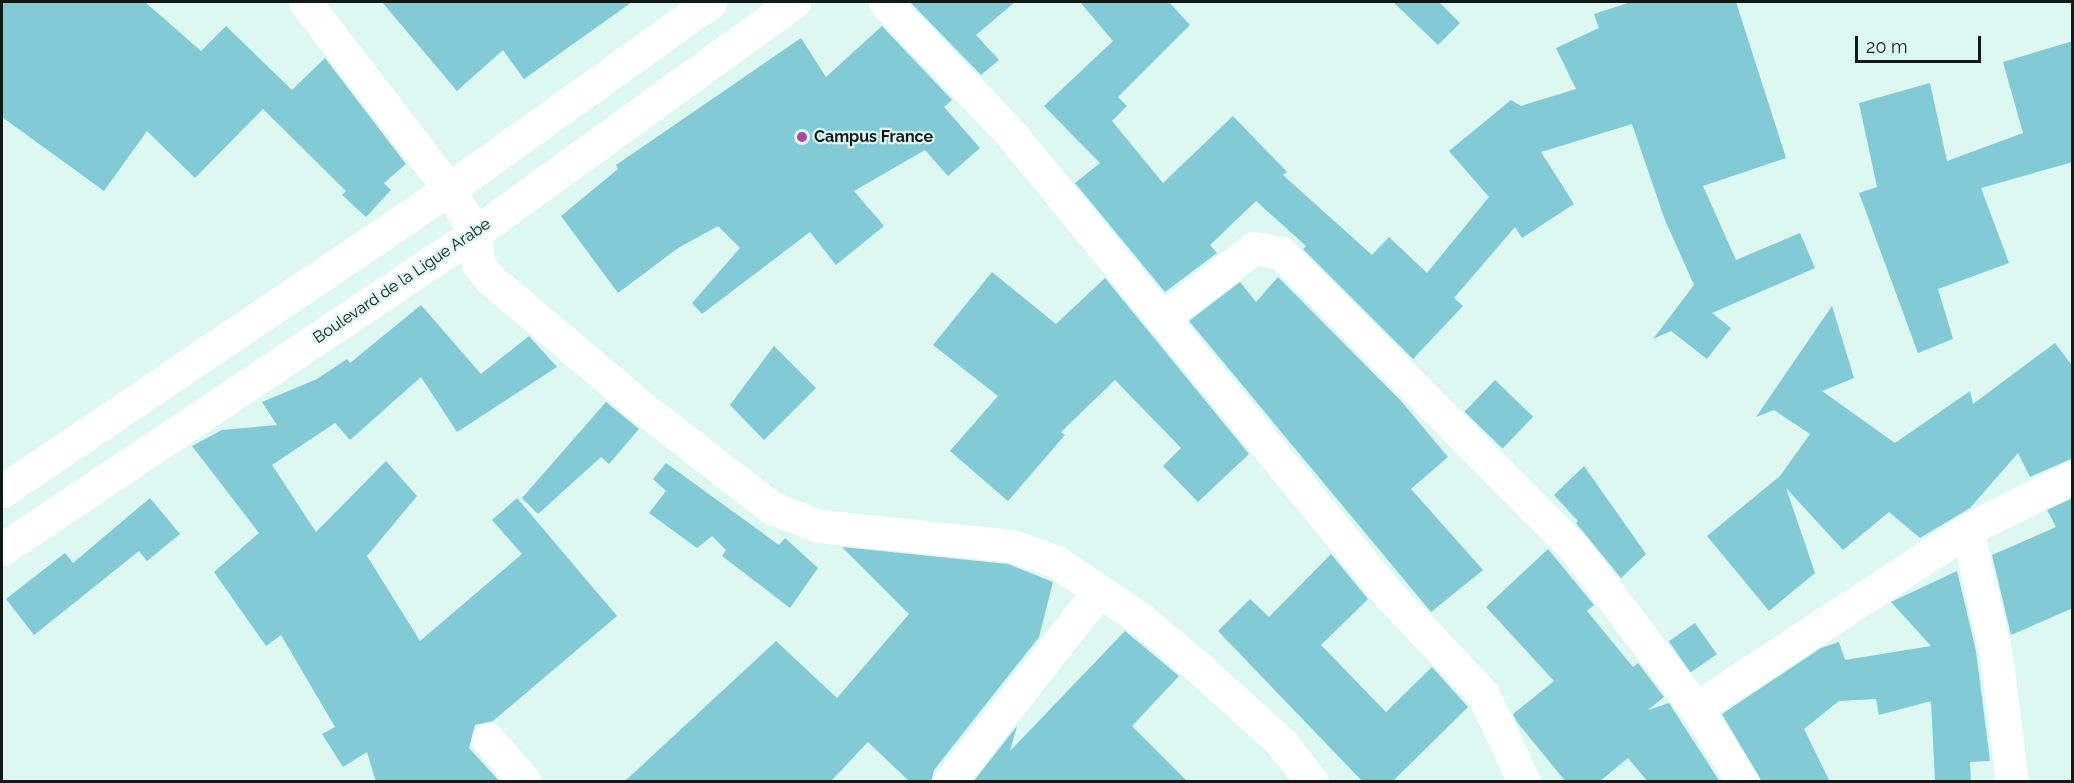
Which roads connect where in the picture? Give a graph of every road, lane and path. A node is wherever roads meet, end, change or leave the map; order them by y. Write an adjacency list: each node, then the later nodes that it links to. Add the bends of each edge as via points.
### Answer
1 (305, 2): 5 (street)
2 (710, 2): 5 (street)
3 (794, 2): 6 (street, Boulevard de la Ligue Arabe)
4 (885, 2): 7 (street, via 1011,134)
5 (449, 189): 6 (street); 9 (street)
6 (475, 233): 11 (street, Boulevard de la Ligue Arabe); 12 (street, via 478,264 489,279 644,409 772,508 819,526 1012,546 1054,561)
7 (1161, 319): 13 (street, via 1254,248 1281,253 1575,548); 18 (street, via 1390,596 1483,694)
8 (2073, 477): 10 (street)
9 (2, 492)
10 (1967, 530): 13 (street); 20 (street, via 1996,655)
11 (2, 549)
12 (1100, 591): 16 (street); 17 (street, via 1141,619 1280,741)
13 (1696, 708): 19 (street)
14 (488, 739): 15 (street)
15 (525, 782)
16 (949, 782)
17 (1312, 782)
18 (1524, 782)
19 (1743, 782)
20 (2012, 782)

